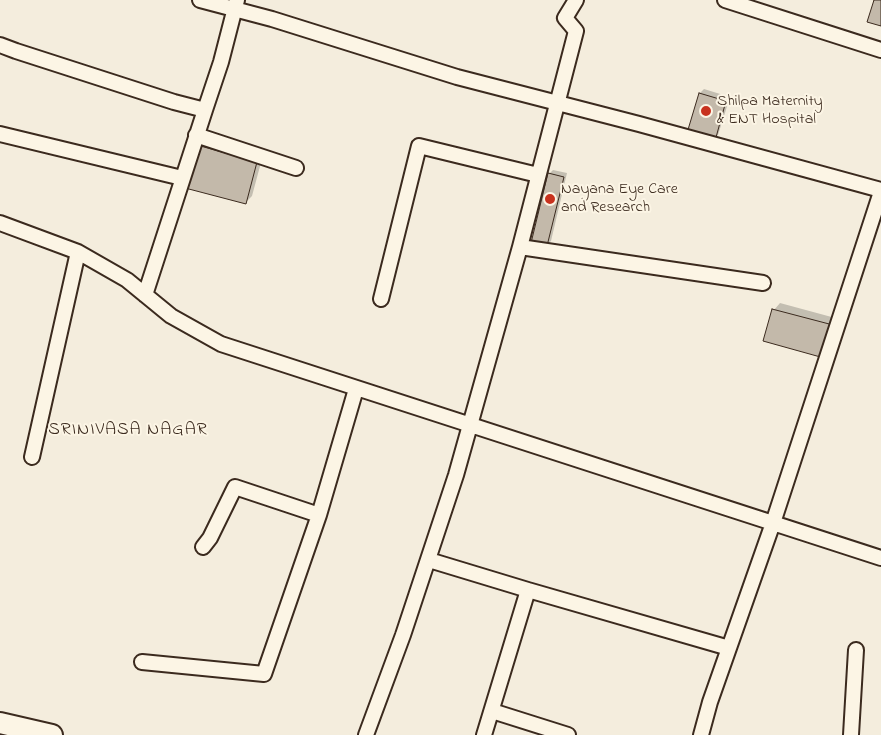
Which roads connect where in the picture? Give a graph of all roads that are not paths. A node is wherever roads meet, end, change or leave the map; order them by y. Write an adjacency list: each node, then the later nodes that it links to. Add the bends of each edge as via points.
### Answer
1 (200, 0): 4 (street)
2 (576, 0): 7 (street, via 565,18 576,31)
3 (725, 0): 6 (street)
4 (235, 5): 7 (street, via 457,77); 8 (street)
5 (0, 45): 8 (street)
6 (881, 50)
7 (557, 103): 12 (street); 14 (street)
8 (205, 110): 10 (street)
9 (0, 134): 13 (street)
10 (196, 135): 11 (street); 13 (street)
11 (296, 168)
12 (538, 175): 16 (street); 20 (street, via 419,146)
13 (182, 178): 19 (street)
14 (881, 191): 25 (street)
15 (0, 223): 17 (street)
16 (520, 247): 18 (street); 22 (street)
17 (78, 252): 19 (street, via 127,280); 23 (street)
18 (764, 283)
19 (146, 295): 21 (street, via 171,316 221,344)
20 (381, 299)
21 (356, 389): 22 (street); 24 (street)
22 (470, 426): 25 (street); 28 (street)
23 (32, 457)
24 (318, 515): 26 (street, via 235,487); 32 (street, via 264,674)
25 (773, 523): 27 (street); 30 (street)
26 (203, 548)
27 (881, 558)
28 (429, 560): 29 (street); 36 (street)
29 (528, 590): 30 (street); 33 (street)
30 (729, 648): 39 (street)
31 (856, 650): 40 (street)
32 (142, 662)
33 (492, 711): 37 (street); 38 (street)
34 (0, 723): 35 (street)
35 (52, 735)
36 (366, 735)
37 (484, 735)
38 (568, 735)
39 (701, 735)
40 (851, 735)

